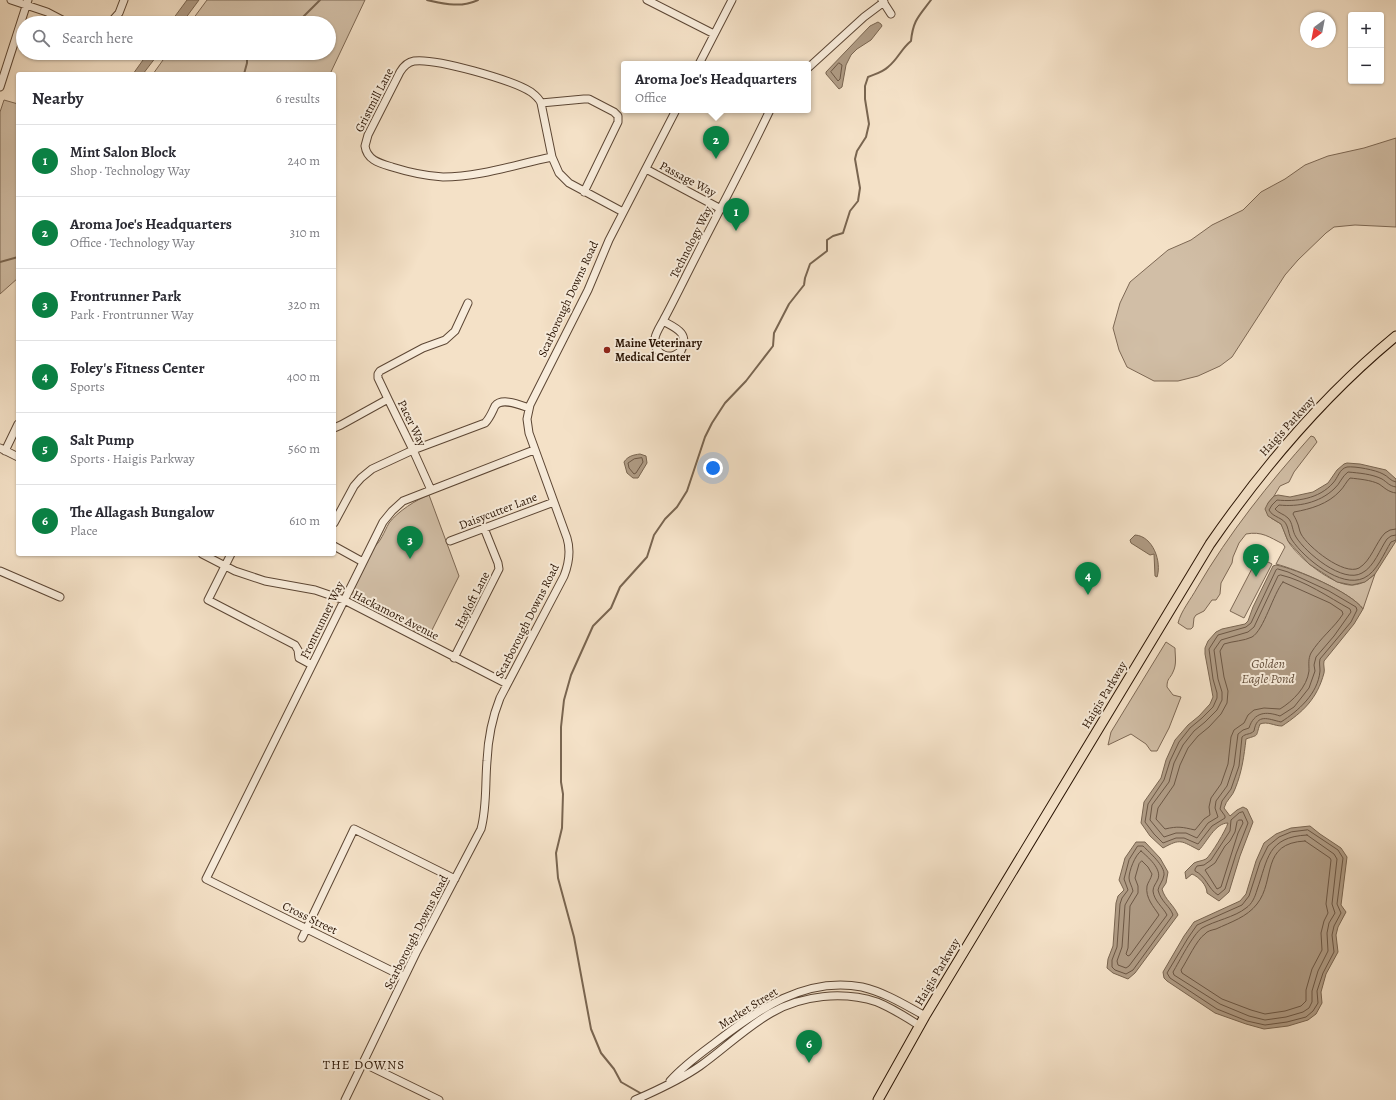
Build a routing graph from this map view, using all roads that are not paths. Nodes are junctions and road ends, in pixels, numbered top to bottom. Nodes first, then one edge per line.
1 (11, 0) edge
2 (124, 0) edge
3 (647, 0) edge
4 (732, 0) edge
5 (883, 1) edge
6 (27, 3) edge
7 (891, 14) dead end
8 (23, 16) edge
9 (55, 16) edge
10 (117, 16) edge
11 (714, 34) junction
12 (16, 37) edge
13 (700, 61) edge
14 (811, 65) edge
15 (0, 87) edge
16 (541, 103) junction
17 (674, 113) edge
18 (769, 113) edge
19 (552, 157) junction
20 (646, 169) junction
21 (584, 192) junction
22 (721, 209) junction
23 (622, 212) junction
24 (468, 303) dead end
25 (663, 321) junction
26 (1396, 336) edge
27 (388, 399) junction
28 (529, 408) junction
29 (16, 427) edge
30 (336, 427) edge
31 (2, 450) edge
32 (413, 450) junction
33 (534, 450) junction
34 (16, 456) edge
35 (431, 490) junction
36 (554, 502) junction
37 (336, 519) edge
38 (484, 528) junction
39 (450, 541) dead end
40 (336, 547) edge
41 (206, 556) edge
42 (230, 556) edge
43 (363, 562) junction
44 (225, 566) junction
45 (0, 571) edge
46 (60, 597) dead end
47 (344, 600) junction
48 (454, 658) junction
49 (312, 665) junction
50 (507, 684) junction
51 (455, 879) junction
52 (206, 880) joint
53 (306, 929) junction
54 (302, 938) dead end
55 (404, 977) junction
56 (925, 1016) junction
57 (920, 1026) junction
58 (363, 1063) junction
59 (666, 1086) junction
60 (345, 1100) edge
61 (439, 1100) edge
62 (635, 1100) edge
63 (878, 1100) edge

1 - 6 street
2 - 10 street
3 - 11 street
4 - 11 street
5 - 7 street
5 - 14 street
6 - 8 street
6 - 9 street
11 - 13 street
12 - 15 street
16 - 19 street
16 - 19 street, Gristmill Lane
16 - 21 street
17 - 20 street, Scarborough Downs Road
18 - 22 street, Technology Way
19 - 21 street
20 - 22 street, Passage Way
20 - 23 street, Scarborough Downs Road
21 - 23 street
22 - 25 street, Technology Way
23 - 28 street, Scarborough Downs Road
24 - 27 street
25 - 25 street, Technology Way
26 - 56 main road, Haigis Parkway
27 - 30 street, Pacer Way
27 - 32 street, Pacer Way
28 - 32 street
28 - 33 street, Scarborough Downs Road
29 - 31 street
31 - 34 street
32 - 35 street, Pacer Way
32 - 37 street
33 - 35 street, Frontrunner Way
33 - 36 street, Scarborough Downs Road
35 - 43 street, Frontrunner Way
36 - 38 street, Daisycutter Lane
36 - 50 street, Scarborough Downs Road
38 - 39 street, Daisycutter Lane
38 - 48 street, Hayloft Lane
40 - 43 street
41 - 44 street, Hackamore Avenue
42 - 44 street
43 - 47 street, Frontrunner Way
44 - 47 street, Hackamore Avenue
44 - 49 street
45 - 46 street
47 - 48 street, Hackamore Avenue
47 - 49 street, Frontrunner Way
48 - 50 street, Hackamore Avenue
49 - 52 street, Frontrunner Way
50 - 51 street, Scarborough Downs Road
51 - 53 street
51 - 55 street, Scarborough Downs Road
52 - 53 street, Cross Street
53 - 54 street
53 - 55 street, Cross Street
55 - 58 street, Scarborough Downs Road
56 - 57 main road, Haigis Parkway
56 - 59 street, Market Street
57 - 59 street, Market Street
57 - 63 main road, Haigis Parkway
58 - 60 street, Scarborough Downs Road
58 - 61 street
59 - 62 street, Market Street

